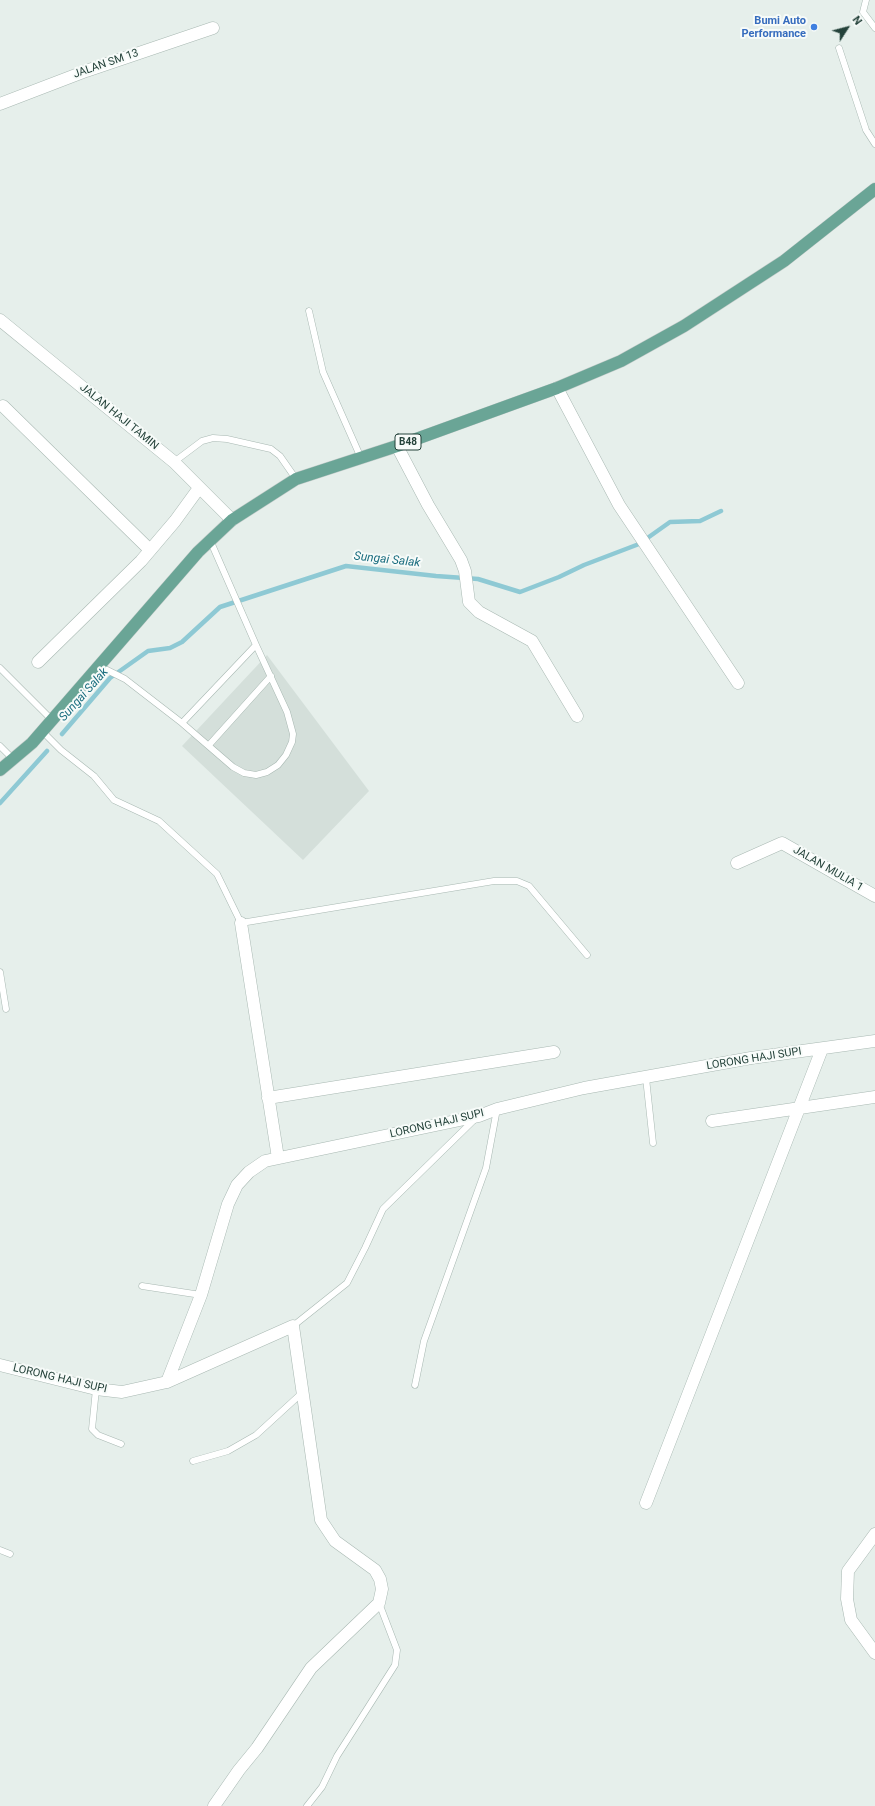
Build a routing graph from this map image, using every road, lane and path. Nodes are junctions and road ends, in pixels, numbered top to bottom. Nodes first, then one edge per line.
1 (866, 0) edge
2 (213, 28) dead end
3 (875, 28) edge
4 (839, 48) dead end
5 (0, 104) edge
6 (875, 144) edge
7 (875, 189) edge
8 (309, 311) dead end
9 (0, 320) edge
10 (557, 388) junction
11 (3, 406) dead end
12 (397, 446) junction
13 (361, 458) junction
14 (174, 462) junction
15 (296, 479) junction
16 (199, 488) junction
17 (232, 520) junction
18 (210, 540) junction
19 (150, 550) junction
20 (256, 645) junction
21 (38, 662) dead end
22 (0, 668) edge
23 (102, 668) junction
24 (271, 676) junction
25 (738, 684) dead end
26 (577, 716) dead end
27 (52, 720) junction
28 (182, 723) junction
29 (42, 731) junction
30 (209, 745) junction
31 (0, 746) edge
32 (14, 760) junction
33 (0, 770) edge
34 (737, 863) dead end
35 (875, 896) edge
36 (241, 923) junction
37 (587, 955) dead end
38 (0, 972) edge
39 (6, 1009) dead end
40 (875, 1041) edge
41 (822, 1049) junction
42 (554, 1052) dead end
43 (646, 1078) junction
44 (875, 1097) edge
45 (268, 1098) junction
46 (799, 1108) junction
47 (497, 1109) junction
48 (479, 1116) junction
49 (712, 1121) dead end
50 (654, 1143) dead end
51 (278, 1158) junction
52 (142, 1286) dead end
53 (200, 1295) junction
54 (293, 1326) junction
55 (0, 1365) edge
56 (167, 1382) junction
57 (415, 1385) dead end
58 (96, 1389) junction
59 (303, 1392) junction
60 (121, 1444) dead end
61 (193, 1461) dead end
62 (646, 1503) dead end
63 (875, 1534) edge
64 (0, 1550) edge
65 (10, 1554) dead end
66 (379, 1603) junction
67 (875, 1653) edge
68 (214, 1806) edge
69 (307, 1806) edge

1 - 3 lane
2 - 5 street, JALAN SM 13
4 - 6 lane
7 - 10 main road, B48
8 - 13 lane
9 - 14 street, JALAN HAJI TAMIN
10 - 12 main road, B48
10 - 25 street
11 - 19 street
12 - 13 main road, B48
12 - 26 street
13 - 15 main road, B48
14 - 15 lane
14 - 16 street, JALAN HAJI TAMIN
15 - 17 main road, B48
16 - 17 street, JALAN HAJI TAMIN
16 - 19 street
17 - 18 main road, B48
18 - 20 lane
18 - 23 main road, B48
19 - 21 street
20 - 24 lane
20 - 28 lane
22 - 27 lane
23 - 27 main road, B48
23 - 28 lane
24 - 30 lane
24 - 30 lane
27 - 29 main road, B48
28 - 30 lane
29 - 32 main road, B48
29 - 36 lane
31 - 32 lane
32 - 33 main road, B48
34 - 35 street, JALAN MULIA 1
36 - 37 lane
36 - 45 street
38 - 39 lane
40 - 41 street, LORONG HAJI SUPI
41 - 43 street, LORONG HAJI SUPI
41 - 46 street
42 - 45 street
43 - 47 street, LORONG HAJI SUPI
43 - 50 lane
44 - 46 street
45 - 51 street
46 - 49 street
46 - 62 street
47 - 48 street, LORONG HAJI SUPI
47 - 57 lane
48 - 51 street, LORONG HAJI SUPI
48 - 54 lane
51 - 53 street, LORONG HAJI SUPI
52 - 53 lane
53 - 56 street, LORONG HAJI SUPI
54 - 56 street, LORONG HAJI SUPI
54 - 59 street
55 - 58 street, LORONG HAJI SUPI
56 - 58 street, LORONG HAJI SUPI
58 - 60 lane
59 - 61 lane
59 - 66 street
63 - 67 street
64 - 65 lane
66 - 68 street
66 - 69 lane

